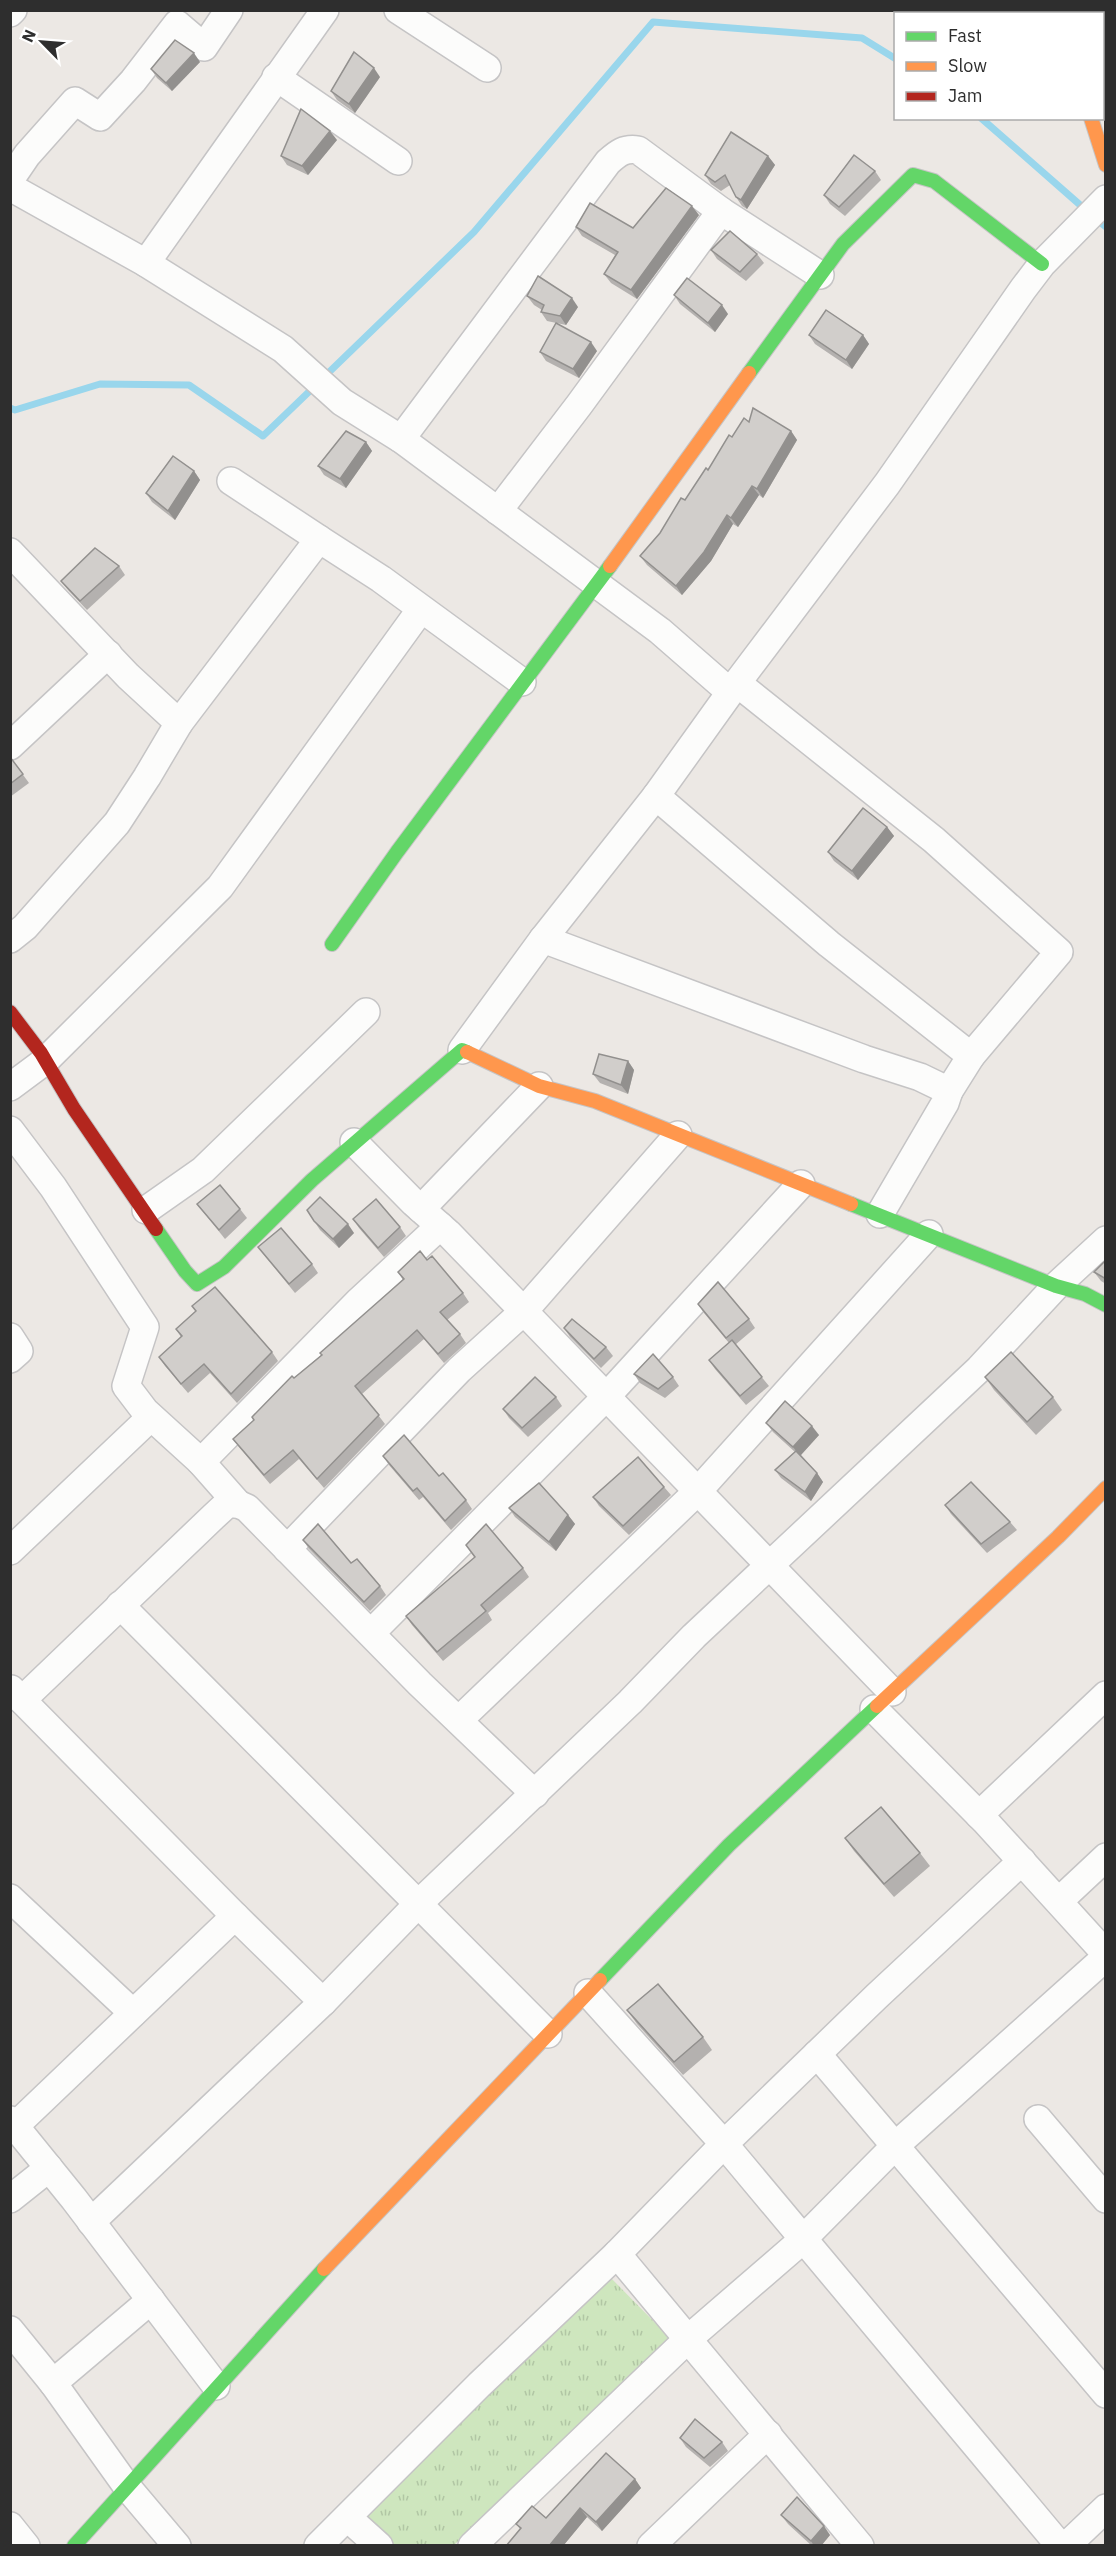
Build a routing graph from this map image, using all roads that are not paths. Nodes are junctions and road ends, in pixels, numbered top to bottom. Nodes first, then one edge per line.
1 (229, 10) edge
2 (325, 10) edge
3 (398, 10) edge
4 (487, 68) dead end
5 (276, 77) junction
6 (1092, 120) edge
7 (19, 149) edge
8 (398, 161) dead end
9 (1106, 165) edge
10 (10, 180) edge
11 (10, 187) edge
12 (1103, 201) edge
13 (721, 211) junction
14 (146, 263) junction
15 (1042, 264) junction
16 (820, 275) junction
17 (401, 439) junction
18 (231, 481) dead end
19 (498, 511) junction
20 (319, 539) junction
21 (10, 552) edge
22 (596, 585) junction
23 (421, 609) junction
24 (108, 654) junction
25 (522, 682) junction
26 (734, 688) junction
27 (178, 723) junction
28 (10, 746) edge
29 (656, 796) junction
30 (10, 939) edge
31 (543, 939) junction
32 (333, 944) dead end
33 (10, 1012) edge
34 (366, 1012) dead end
35 (462, 1050) junction
36 (972, 1056) junction
37 (45, 1060) junction
38 (539, 1086) junction
39 (10, 1087) edge
40 (948, 1091) junction
41 (10, 1130) edge
42 (678, 1135) junction
43 (354, 1142) junction
44 (801, 1184) junction
45 (146, 1210) junction
46 (880, 1214) junction
47 (430, 1217) junction
48 (929, 1234) junction
49 (1106, 1240) edge
50 (1056, 1286) junction
51 (1106, 1305) edge
52 (523, 1312) junction
53 (10, 1337) edge
54 (10, 1359) edge
55 (606, 1398) junction
56 (151, 1417) junction
57 (201, 1462) junction
58 (1106, 1488) edge
59 (698, 1491) junction
60 (238, 1504) junction
61 (287, 1549) junction
62 (10, 1551) edge
63 (769, 1564) junction
64 (120, 1605) junction
65 (371, 1632) junction
66 (16, 1694) edge
67 (1106, 1695) edge
68 (883, 1701) junction
69 (459, 1720) junction
70 (535, 1794) junction
71 (980, 1815) junction
72 (1106, 1857) edge
73 (1022, 1861) junction
74 (10, 1898) edge
75 (1059, 1901) junction
76 (418, 1904) junction
77 (235, 1916) junction
78 (1106, 1956) edge
79 (588, 1993) junction
80 (323, 2002) junction
81 (133, 2013) junction
82 (548, 2034) junction
83 (816, 2054) junction
84 (1038, 2119) dead end
85 (13, 2123) edge
86 (724, 2144) junction
87 (895, 2146) junction
88 (48, 2168) junction
89 (10, 2199) edge
90 (1106, 2199) edge
91 (91, 2222) junction
92 (803, 2239) junction
93 (617, 2254) junction
94 (151, 2300) junction
95 (10, 2330) edge
96 (688, 2339) junction
97 (53, 2383) junction
98 (216, 2386) junction
99 (1106, 2394) edge
100 (768, 2434) junction
101 (128, 2488) junction
102 (1106, 2508) edge
103 (348, 2518) junction
104 (10, 2526) edge
105 (850, 2542) edge
106 (26, 2546) edge
107 (74, 2546) edge
108 (177, 2546) edge
109 (318, 2546) edge
110 (379, 2546) edge
111 (472, 2546) edge
112 (651, 2546) edge
113 (1060, 2546) edge
114 (1066, 2546) edge

1 - 7 street
2 - 5 street
3 - 4 street
5 - 8 street
5 - 14 street
6 - 9 street
7 - 10 street
11 - 14 street
12 - 15 street
13 - 16 street
13 - 17 street
13 - 19 street
14 - 17 street
15 - 16 street
15 - 26 street
16 - 22 street
17 - 19 street
18 - 20 street
19 - 22 street
20 - 23 street
20 - 27 street
21 - 24 street
22 - 25 street
22 - 26 street
23 - 25 street
23 - 37 street
24 - 27 street
24 - 28 street
25 - 32 street
26 - 29 street
26 - 36 street
27 - 30 street
29 - 31 street
29 - 36 street
31 - 35 street
31 - 40 street
33 - 37 street
34 - 45 street
35 - 38 street
35 - 43 street
36 - 40 street
37 - 39 street
37 - 45 street
38 - 42 street
38 - 47 street
40 - 46 street
41 - 56 street
42 - 44 street
42 - 52 street
43 - 45 street
43 - 47 street
44 - 46 street
44 - 55 street
46 - 48 street
47 - 52 street
47 - 57 street
48 - 50 street
48 - 59 street
49 - 50 street
50 - 51 street
50 - 63 street
52 - 55 street
52 - 61 street
53 - 54 street
55 - 59 street
55 - 65 street
56 - 57 street
56 - 62 street
57 - 60 street
58 - 68 street
59 - 63 street
59 - 69 street
60 - 61 street
60 - 64 street
61 - 65 street
63 - 68 street
63 - 70 street
64 - 66 street
64 - 76 street
65 - 69 street
66 - 77 street
67 - 71 street
68 - 71 street
68 - 79 street
69 - 70 street
70 - 76 street
71 - 73 street
72 - 75 street
73 - 75 street
73 - 83 street
74 - 81 street
75 - 78 street
76 - 80 street
76 - 82 street
77 - 80 street
77 - 81 street
78 - 87 street
79 - 82 street
79 - 86 street
80 - 91 street
81 - 85 street
82 - 98 street
83 - 86 street
83 - 87 street
84 - 90 street
85 - 88 street
86 - 92 street
86 - 93 street
87 - 92 street
87 - 99 street
88 - 89 street
88 - 91 street
91 - 94 street
92 - 96 street
92 - 113 street
93 - 96 street
93 - 103 street
94 - 97 street
94 - 98 street
95 - 97 street
96 - 100 street
96 - 111 street
97 - 101 street
98 - 101 street
100 - 105 street
100 - 112 street
101 - 107 street
101 - 108 street
102 - 114 street
103 - 109 street
103 - 110 street
104 - 106 street

